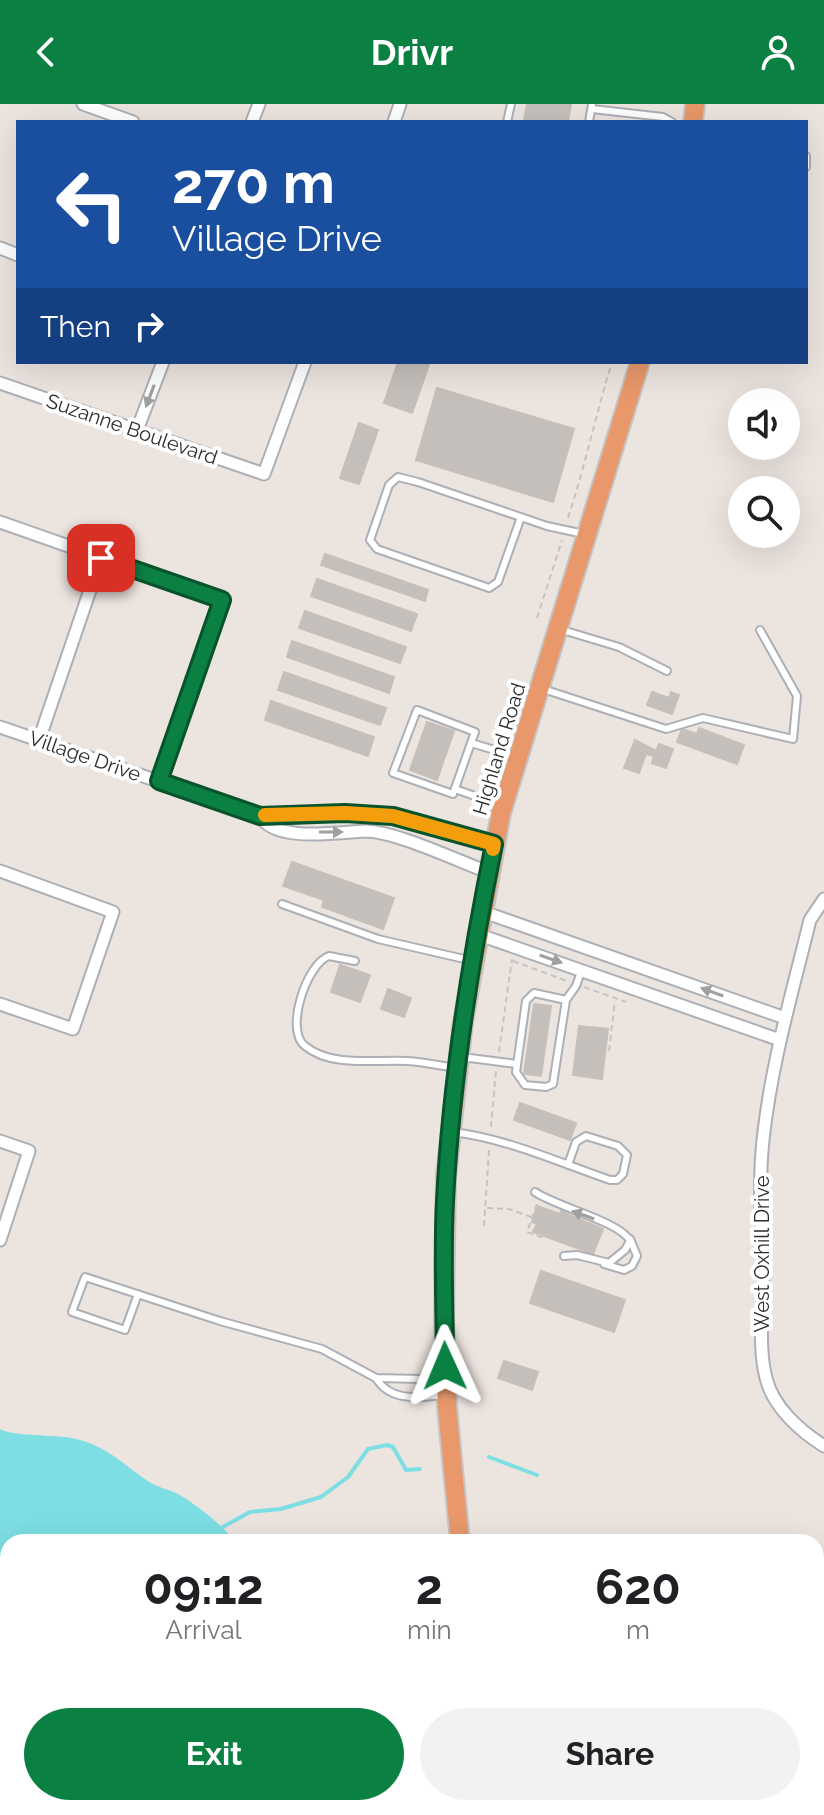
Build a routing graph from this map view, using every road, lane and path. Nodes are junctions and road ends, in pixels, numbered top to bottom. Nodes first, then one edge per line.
1 (632, 104) edge
2 (91, 105) edge
3 (592, 106) edge
4 (116, 110) edge
5 (630, 114) junction
6 (668, 120) edge
7 (162, 364) edge
8 (304, 364) edge
9 (611, 364) edge
10 (637, 364) edge
11 (0, 383) edge
12 (137, 430) junction
13 (521, 517) junction
14 (0, 522) edge
15 (565, 529) junction
16 (587, 535) junction
17 (101, 558) junction
18 (537, 618) dead end
19 (559, 629) junction
20 (760, 630) dead end
21 (667, 671) dead end
22 (539, 688) junction
23 (0, 727) edge
24 (39, 740) junction
25 (471, 743) junction
26 (518, 757) junction
27 (159, 781) junction
28 (455, 789) junction
29 (504, 806) junction
30 (260, 816) junction
31 (494, 844) junction
32 (0, 871) edge
33 (488, 872) junction
34 (824, 899) edge
35 (282, 904) dead end
36 (481, 911) junction
37 (477, 934) junction
38 (513, 946) junction
39 (592, 950) junction
40 (355, 961) dead end
41 (473, 961) junction
42 (646, 969) junction
43 (584, 970) junction
44 (639, 991) junction
45 (615, 998) dead end
46 (566, 1000) junction
47 (0, 1004) edge
48 (785, 1018) junction
49 (780, 1040) junction
50 (609, 1051) dead end
51 (497, 1061) junction
52 (458, 1062) junction
53 (517, 1064) junction
54 (449, 1131) junction
55 (490, 1137) junction
56 (0, 1141) edge
57 (568, 1165) junction
58 (535, 1192) dead end
59 (537, 1204) dead end
60 (486, 1208) junction
61 (532, 1217) junction
62 (484, 1226) dead end
63 (628, 1236) junction
64 (546, 1239) dead end
65 (0, 1240) edge
66 (564, 1256) dead end
67 (604, 1264) junction
68 (138, 1294) junction
69 (445, 1366) junction
70 (376, 1378) junction
71 (447, 1394) junction
72 (824, 1446) edge
73 (459, 1534) edge

1 - 5 lane
2 - 4 street
3 - 5 lane
5 - 6 lane
7 -> 12 street
8 - 12 street, Suzanne Boulevard
9 - 15 path
10 - 16 highway, Highland Road
11 - 12 street, Suzanne Boulevard
13 - 13 lane
13 - 15 lane
14 - 17 street
15 - 16 lane
15 - 18 path
16 - 19 highway, Highland Road
17 - 24 street
17 - 27 street
19 - 21 lane
19 - 22 highway, Highland Road
20 - 22 lane
22 - 26 highway, Highland Road
23 - 24 street, Village Drive
24 - 27 street, Village Drive
25 - 26 lane
25 - 28 lane
25 - 28 lane
26 - 29 highway, Highland Road
27 - 30 street, Village Drive
28 - 29 lane
29 - 31 highway, Highland Road
30 - 31 street, Village Drive
30 -> 33 street, Village Drive
31 - 33 highway, Highland Road
32 - 47 street
33 - 36 highway, Highland Road
34 - 48 street, West Oxhill Drive
35 - 41 lane
36 - 37 highway, Highland Road
36 - 39 street
37 - 38 street
37 - 41 highway, Highland Road
38 -> 43 street
38 - 51 path
39 - 42 street
39 - 43 street
40 - 52 lane
41 - 52 highway, Highland Road
42 - 44 street
48 -> 42 street
43 - 44 street
43 - 46 lane
44 - 49 street
45 - 50 path
46 - 53 lane
46 - 53 lane
48 - 49 street, West Oxhill Drive
49 - 72 street, West Oxhill Drive
51 - 52 lane
51 - 53 lane
51 - 55 path
52 - 54 highway, Highland Road
54 - 55 lane
54 - 69 highway, Highland Road
55 - 57 lane
55 - 60 path
56 - 65 street
57 - 57 lane
63 -> 58 lane
59 - 61 path
60 - 61 path
60 - 62 path
61 - 64 path
63 - 67 lane
63 - 67 lane
66 - 67 lane
68 - 68 lane
68 - 70 lane
69 - 70 lane
69 - 71 highway, Highland Road
70 - 71 lane
71 - 73 highway, Highland Road

